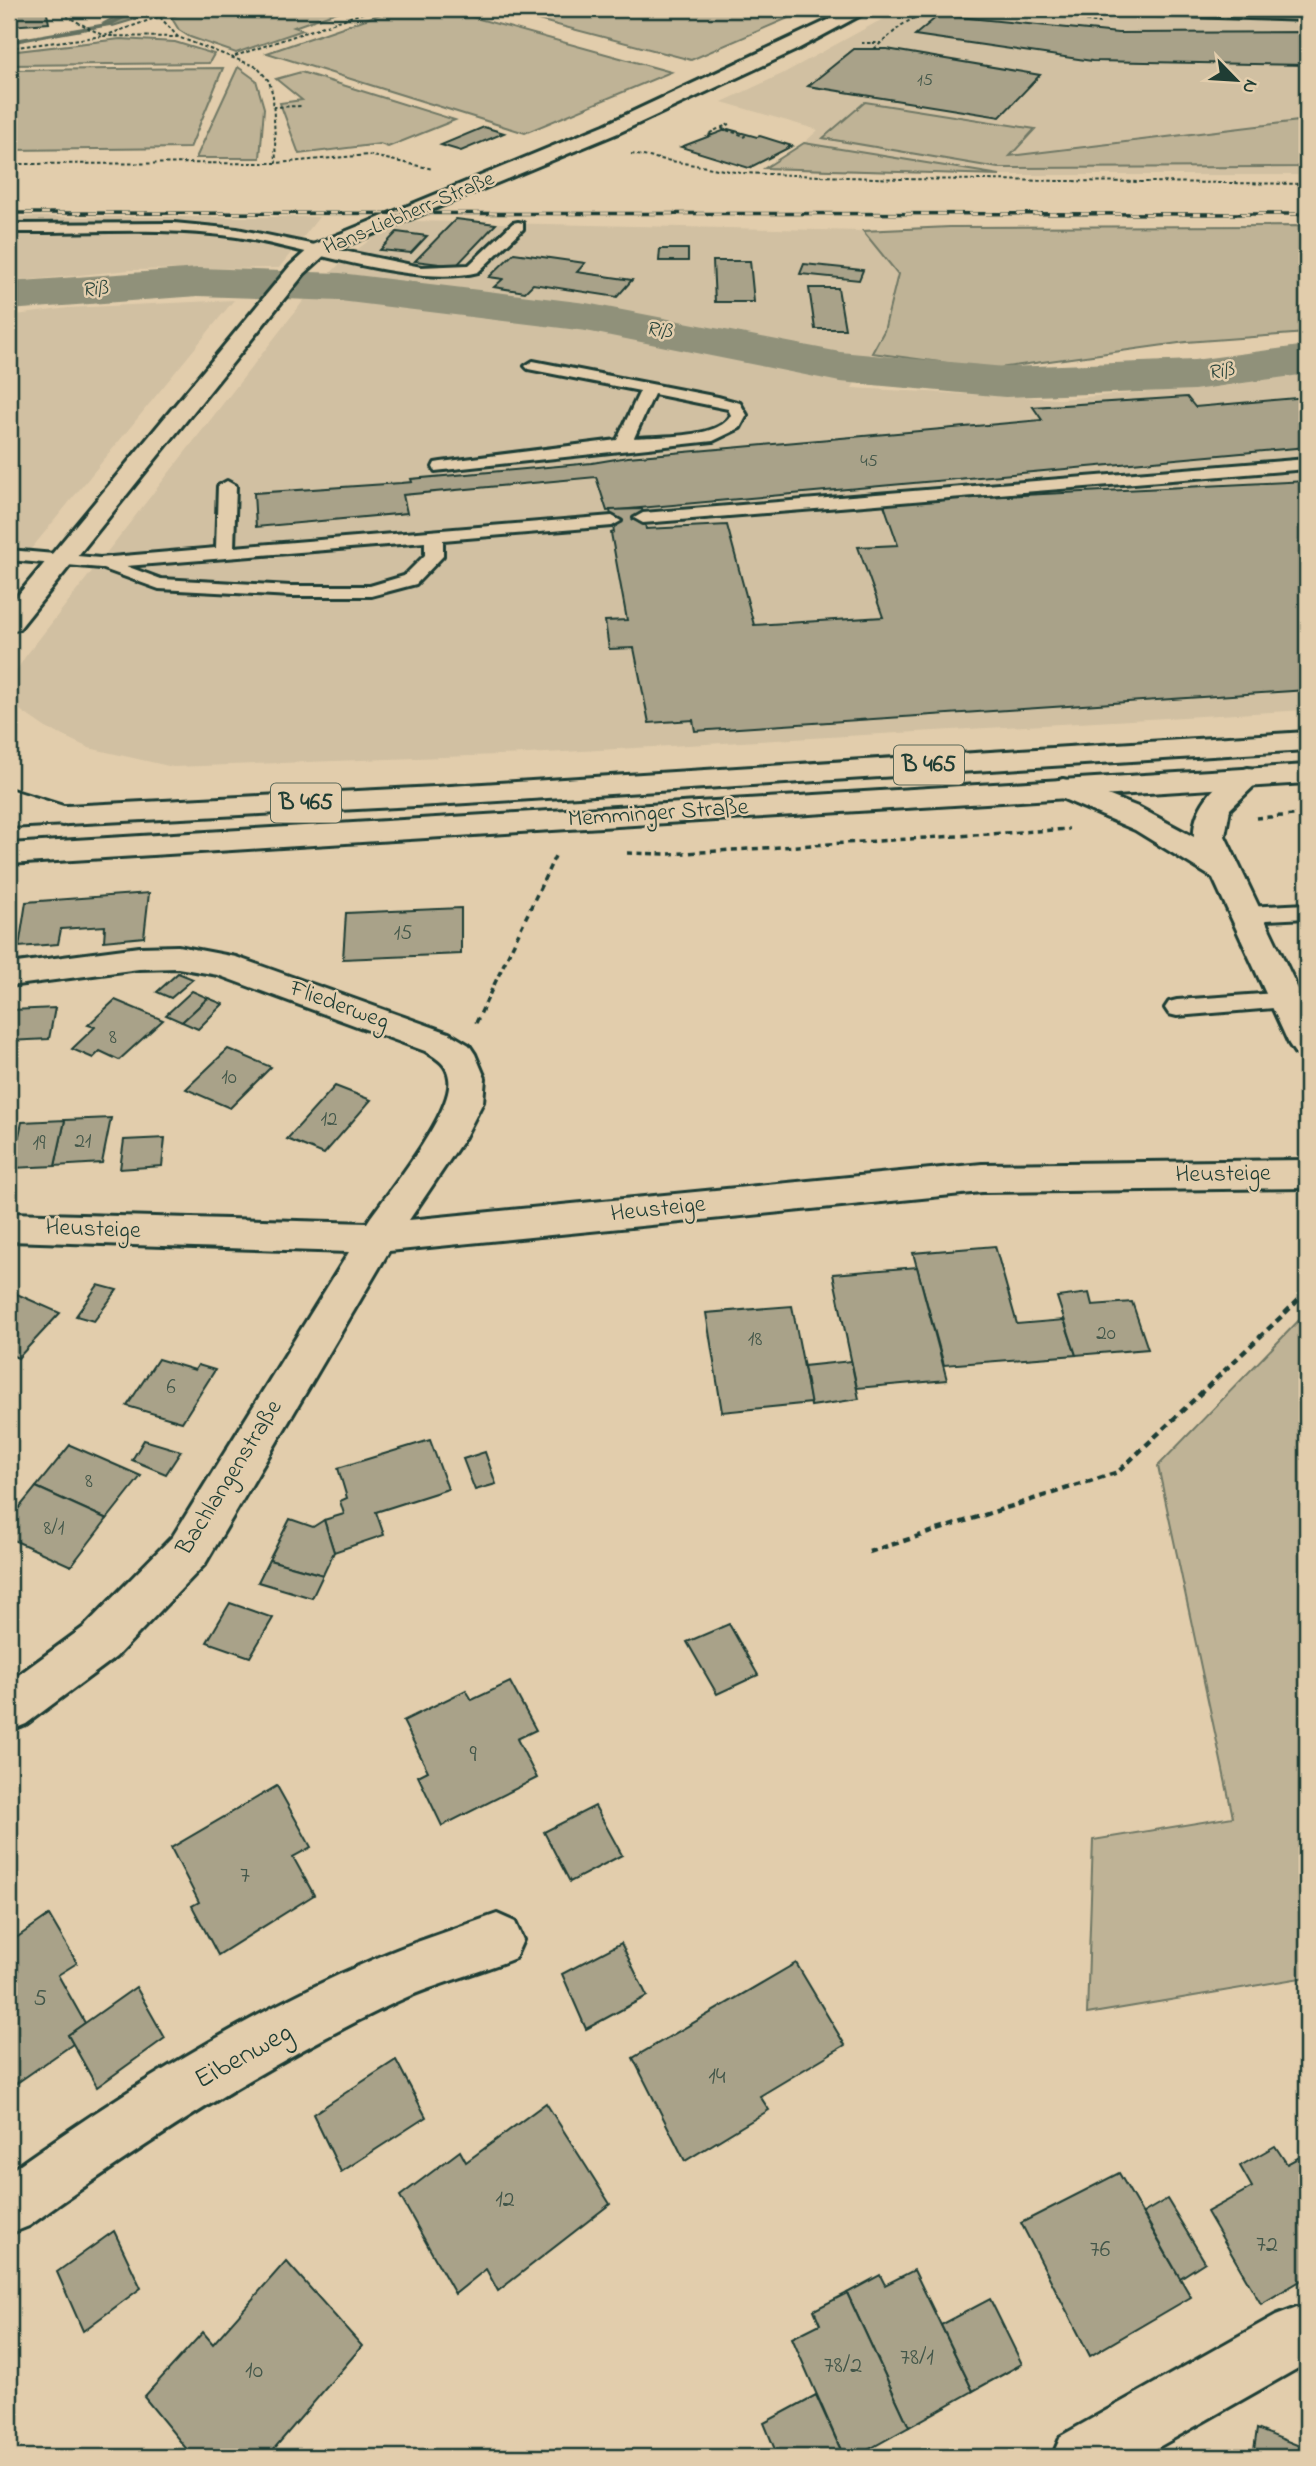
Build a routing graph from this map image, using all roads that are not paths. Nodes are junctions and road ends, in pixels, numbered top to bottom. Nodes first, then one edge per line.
1 (864, 9) edge
2 (1124, 9) edge
3 (1170, 10) edge
4 (1307, 15) edge
5 (518, 226) dead end
6 (9, 229) edge
7 (320, 249) junction
8 (533, 366) dead end
9 (649, 388) junction
10 (623, 444) junction
11 (1307, 464) edge
12 (441, 467) dead end
13 (227, 486) dead end
14 (643, 519) dead end
15 (612, 521) dead end
16 (435, 536) junction
17 (225, 552) junction
18 (9, 555) edge
19 (61, 559) junction
20 (100, 563) junction
21 (9, 623) edge
22 (1307, 741) edge
23 (1307, 774) edge
24 (1248, 777) junction
25 (1063, 788) junction
26 (9, 798) edge
27 (62, 816) junction
28 (9, 818) edge
29 (9, 855) edge
30 (1223, 871) junction
31 (1307, 911) edge
32 (1247, 914) junction
33 (9, 975) edge
34 (1289, 1000) junction
35 (1177, 1008) dead end
36 (1307, 1044) edge
37 (1307, 1174) edge
38 (9, 1227) edge
39 (377, 1238) junction
40 (9, 1709) edge
41 (497, 1940) dead end
42 (9, 2206) edge
43 (1307, 2340) edge
44 (1082, 2457) edge

1 - 7 street, Hans-Liebherr-Straße
2 - 3 street
3 - 4 street
5 - 7 lane
6 - 7 lane
7 - 19 street, Hans-Liebherr-Straße
8 - 9 lane
9 - 10 lane
9 - 10 lane
10 - 12 lane
11 - 14 lane
13 - 17 lane
15 - 16 lane
16 - 17 lane
16 - 20 lane
17 - 20 lane
18 - 19 lane
19 - 20 lane
19 - 21 street, Hans-Liebherr-Straße
22 - 27 street, Memminger Straße / B 465
23 - 24 street, Memminger Straße / B 465
24 - 25 street, Memminger Straße / B 465
24 - 30 street
25 - 29 street, Memminger Straße / B 465
25 - 30 street
26 - 27 street
27 - 28 street, Memminger Straße / B 465
30 - 32 street
31 - 32 lane
32 - 34 street
33 - 39 street, Fliederweg
34 - 35 lane
34 - 36 street
37 - 39 street, Heusteige
38 - 39 street, Heusteige
39 - 40 street, Bachlangenstraße
41 - 42 street, Eibenweg
43 - 44 street

